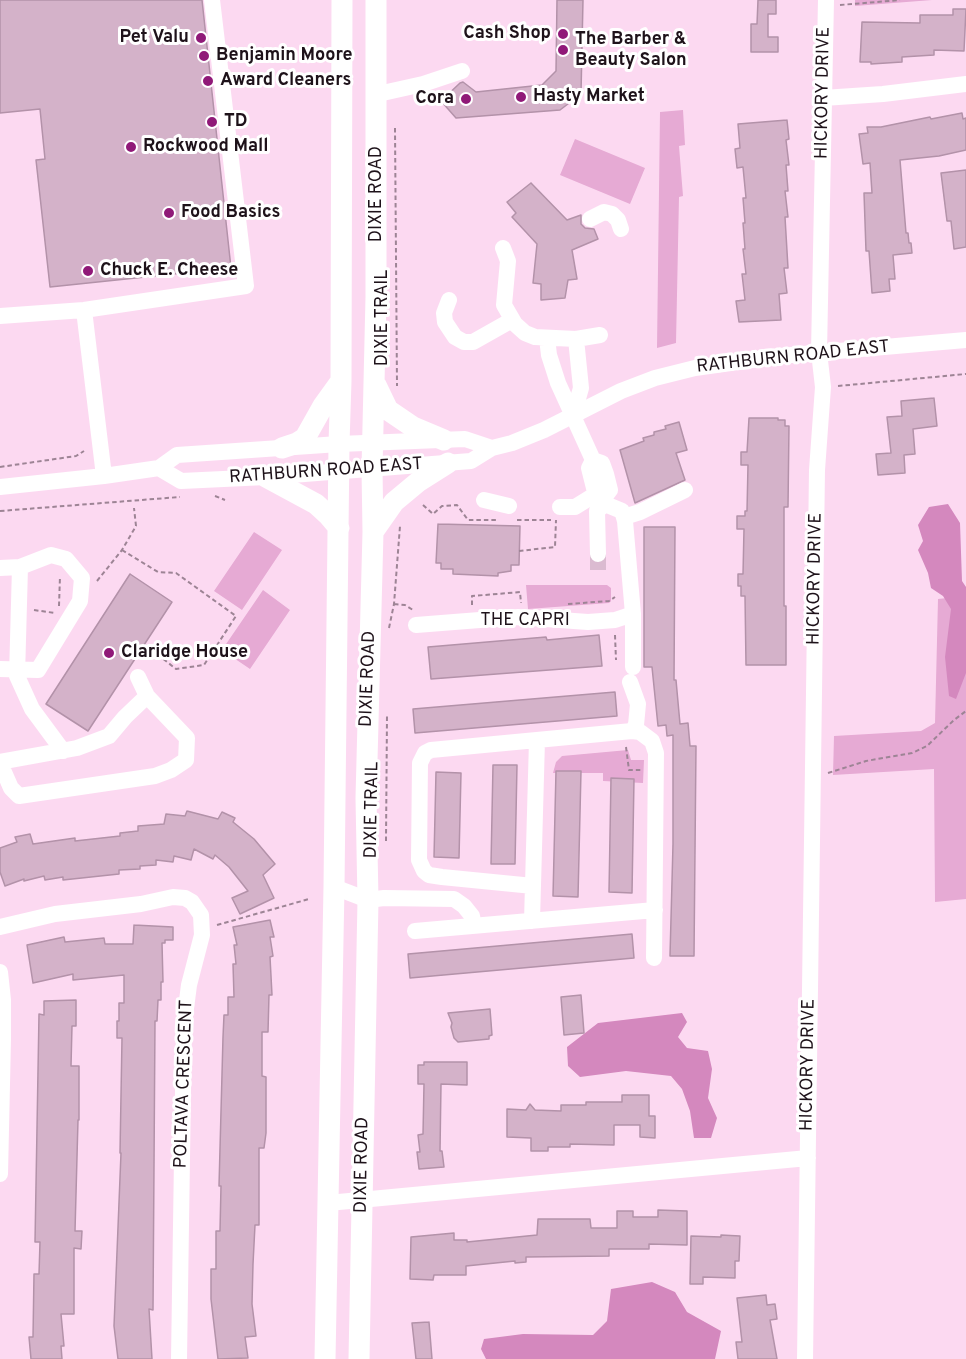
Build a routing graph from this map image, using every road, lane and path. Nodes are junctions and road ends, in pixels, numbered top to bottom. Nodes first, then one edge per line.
1 (212, 0) edge
2 (342, 0) edge
3 (376, 0) edge
4 (900, 0) edge
5 (826, 3) edge
6 (462, 71) dead end
7 (966, 84) edge
8 (378, 94) junction
9 (823, 98) junction
10 (395, 125) dead end
11 (590, 219) dead end
12 (621, 229) dead end
13 (503, 248) dead end
14 (448, 300) dead end
15 (84, 310) junction
16 (0, 316) edge
17 (512, 320) junction
18 (600, 335) dead end
19 (547, 338) junction
20 (576, 339) junction
21 (966, 340) edge
22 (819, 352) junction
23 (966, 374) edge
24 (341, 381) junction
25 (375, 382) junction
26 (842, 386) dead end
27 (397, 394) dead end
28 (573, 416) junction
29 (444, 440) junction
30 (372, 443) junction
31 (339, 444) junction
32 (282, 448) junction
33 (492, 448) junction
34 (84, 451) dead end
35 (448, 463) junction
36 (0, 467) edge
37 (159, 468) junction
38 (372, 469) junction
39 (339, 471) junction
40 (104, 476) junction
41 (266, 477) junction
42 (0, 487) edge
43 (685, 490) dead end
44 (213, 495) dead end
45 (189, 496) dead end
46 (602, 499) junction
47 (225, 500) dead end
48 (484, 500) dead end
49 (423, 505) dead end
50 (509, 506) dead end
51 (134, 508) dead end
52 (0, 511) edge
53 (558, 513) joint
54 (624, 517) junction
55 (499, 520) dead end
56 (400, 522) dead end
57 (339, 528) junction
58 (373, 532) junction
59 (122, 550) junction
60 (519, 551) dead end
61 (598, 554) tunnel mouth
62 (62, 558) junction
63 (20, 567) junction
64 (0, 568) edge
65 (91, 587) dead end
66 (19, 607) junction
67 (633, 614) junction
68 (416, 625) dead end
69 (615, 629) dead end
70 (388, 633) dead end
71 (162, 658) dead end
72 (616, 660) dead end
73 (0, 669) edge
74 (17, 670) junction
75 (138, 677) dead end
76 (147, 696) junction
77 (387, 705) dead end
78 (966, 711) edge
79 (632, 735) junction
80 (537, 740) junction
81 (63, 751) junction
82 (0, 763) edge
83 (648, 771) dead end
84 (813, 774) junction
85 (386, 842) dead end
86 (533, 886) junction
87 (334, 887) junction
88 (309, 899) dead end
89 (376, 899) junction
90 (655, 910) junction
91 (532, 921) junction
92 (474, 926) junction
93 (0, 927) edge
94 (203, 929) junction
95 (415, 931) dead end
96 (654, 958) dead end
97 (0, 972) edge
98 (808, 1158) junction
99 (0, 1174) edge
100 (362, 1200) junction
101 (328, 1203) junction
102 (179, 1359) edge
103 (325, 1359) edge
104 (360, 1359) edge
105 (805, 1359) edge

1 - 15 street
2 - 24 main road, DIXIE ROAD
3 - 8 main road, DIXIE ROAD
4 - 5 path
5 - 9 street, HICKORY DRIVE
6 - 8 street
7 - 9 street
8 - 25 main road, DIXIE ROAD
9 - 22 street, HICKORY DRIVE
10 - 27 path, DIXIE TRAIL
11 - 12 street
13 - 17 street
14 - 17 street
15 - 16 street
15 - 40 street
17 - 19 street
18 - 20 street
19 - 20 street
19 - 28 street
20 - 28 street
21 - 22 street, RATHBURN ROAD EAST
22 - 28 street, RATHBURN ROAD EAST
22 - 84 street, HICKORY DRIVE
23 - 26 path
24 - 31 main road, DIXIE ROAD
24 - 32 main road
25 - 29 main road
25 - 30 main road, DIXIE ROAD
28 - 33 street, RATHBURN ROAD EAST
28 - 46 street
29 - 30 street, RATHBURN ROAD EAST
29 - 33 street, RATHBURN ROAD EAST
30 - 31 street, RATHBURN ROAD EAST
30 - 38 main road, DIXIE ROAD
31 - 32 street, RATHBURN ROAD EAST
31 - 39 main road, DIXIE ROAD
32 - 37 street, RATHBURN ROAD EAST
33 - 35 street, RATHBURN ROAD EAST
34 - 36 path
35 - 38 street, RATHBURN ROAD EAST
35 - 58 main road
37 - 40 street, RATHBURN ROAD EAST
37 - 41 street, RATHBURN ROAD EAST
38 - 39 street, RATHBURN ROAD EAST
38 - 58 main road, DIXIE ROAD
39 - 41 street, RATHBURN ROAD EAST
39 - 57 main road, DIXIE ROAD
40 - 42 street, RATHBURN ROAD EAST
41 - 57 main road
43 - 54 street
44 - 47 path
45 - 52 path
46 - 53 street
46 - 54 street
46 - 61 street
48 - 50 street
49 - 55 path
51 - 59 path
53 - 60 path
54 - 67 street
56 - 70 path
57 - 87 main road, DIXIE ROAD
58 - 89 main road, DIXIE ROAD
59 - 65 path
59 - 71 path
62 - 63 street
62 - 66 path
62 - 74 street
63 - 64 street
63 - 66 street
66 - 74 street
67 - 68 street, THE CAPRI
67 - 79 street
69 - 72 path
73 - 74 street
74 - 81 street
75 - 76 street
76 - 81 street
76 - 82 street
77 - 85 path, DIXIE TRAIL
78 - 84 path
79 - 80 street
79 - 83 path
79 - 90 street
80 - 86 street
80 - 86 street
81 - 82 street
84 - 98 street, HICKORY DRIVE
86 - 91 street
87 - 89 street
87 - 101 main road, DIXIE ROAD
88 - 94 path
89 - 92 street
89 - 100 main road, DIXIE ROAD
90 - 91 street
90 - 96 street
91 - 92 street
92 - 95 street
93 - 94 street
94 - 102 street, POLTAVA CRESCENT
97 - 99 street
98 - 100 street, HICKORY DRIVE
98 - 105 street, HICKORY DRIVE
100 - 101 street, HICKORY DRIVE
100 - 104 main road, DIXIE ROAD
101 - 103 main road, DIXIE ROAD

